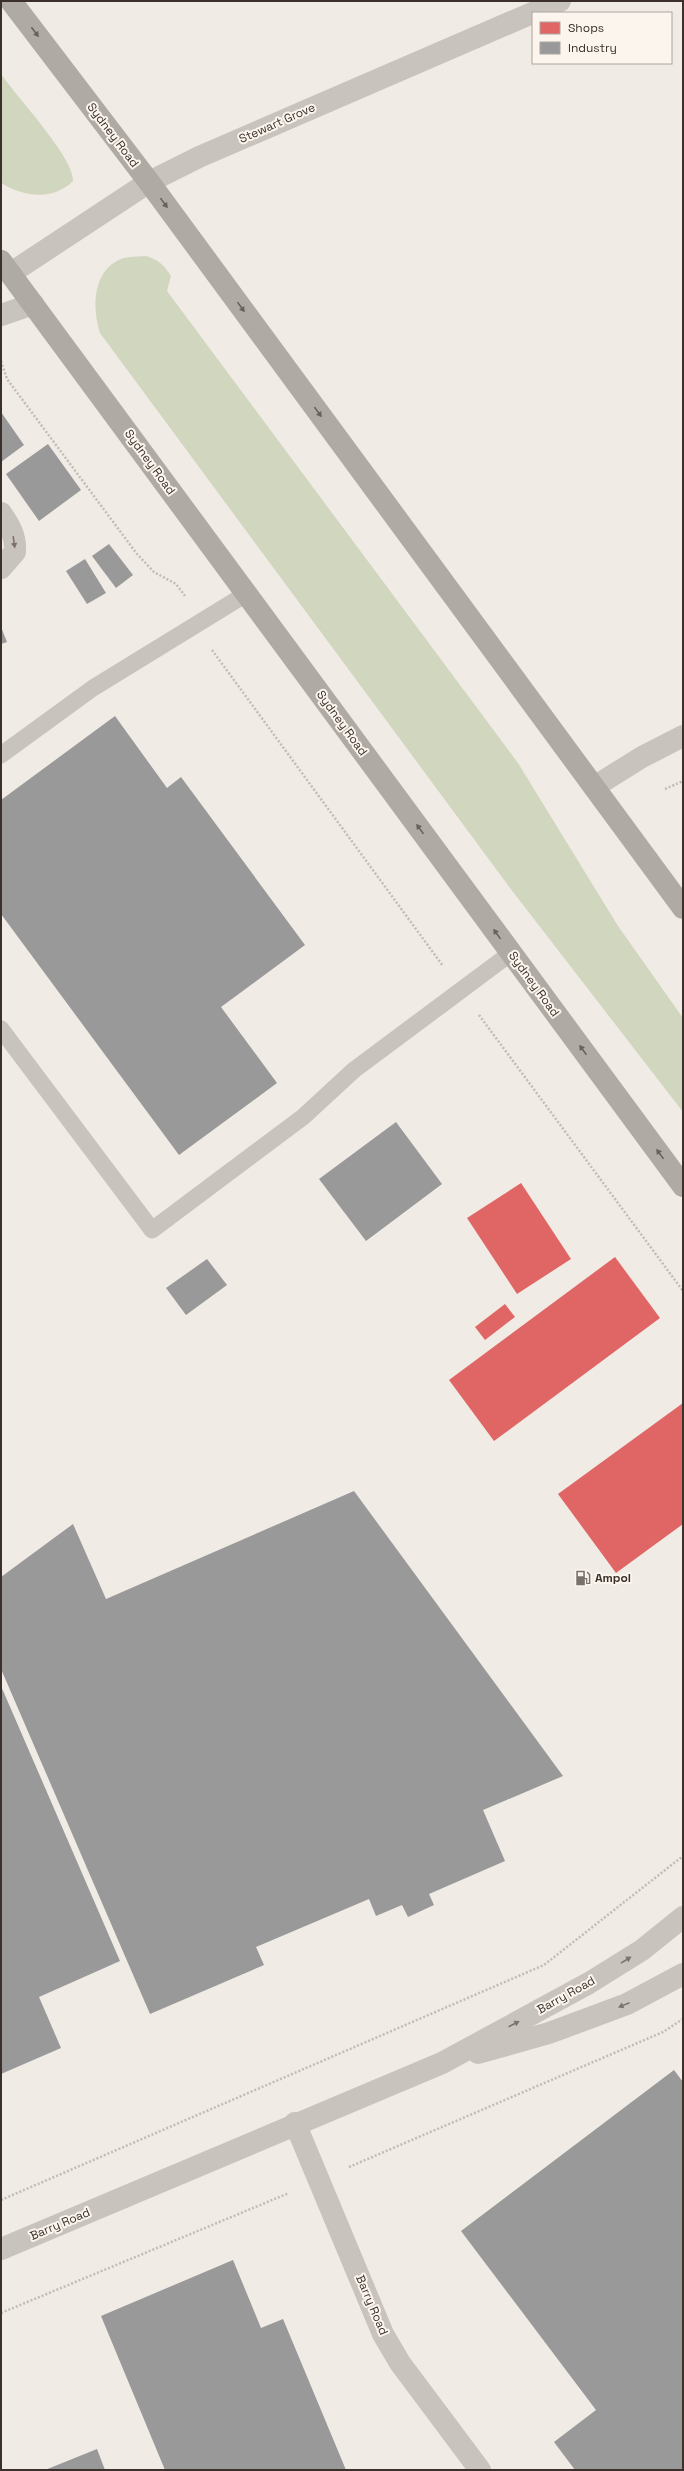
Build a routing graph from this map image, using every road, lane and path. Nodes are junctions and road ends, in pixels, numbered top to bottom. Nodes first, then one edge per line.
1 (11, 1) edge
2 (560, 1) edge
3 (535, 12) edge
4 (532, 13) edge
5 (149, 182) junction
6 (6, 267) edge
7 (33, 304) junction
8 (1, 315) edge
9 (1, 361) edge
10 (1, 513) edge
11 (1, 568) edge
12 (246, 594) junction
13 (198, 624) junction
14 (683, 736) edge
15 (1, 755) edge
16 (683, 781) edge
17 (594, 787) junction
18 (665, 789) dead end
19 (683, 908) edge
20 (511, 953) junction
21 (461, 990) junction
22 (1, 1029) edge
23 (683, 1186) edge
24 (683, 1292) edge
25 (683, 1856) edge
26 (683, 1917) edge
27 (683, 1974) edge
28 (442, 2063) junction
29 (295, 2123) junction
30 (1, 2200) edge
31 (1, 2250) edge
32 (480, 2470) edge

1 -> 5 highway, Sydney Road
2 - 3 street, Stewart Grove
4 - 5 street, Stewart Grove
5 - 6 street, Stewart Grove
5 -> 17 highway, Sydney Road
6 - 7 highway, Sydney Road
7 - 8 street
7 - 12 highway, Sydney Road
9 - 13 path
10 -> 11 street
12 - 13 lane
20 -> 12 highway, Sydney Road
13 - 15 lane
13 - 21 path
14 - 17 street
16 - 18 path
17 - 19 highway, Sydney Road
20 - 21 lane
23 -> 20 highway, Sydney Road
21 - 22 lane
21 - 24 path
25 - 30 path
28 -> 26 street, Barry Road
27 -> 28 street, Barry Road
28 - 29 street, Barry Road
29 - 31 street, Barry Road
29 - 32 street, Barry Road

